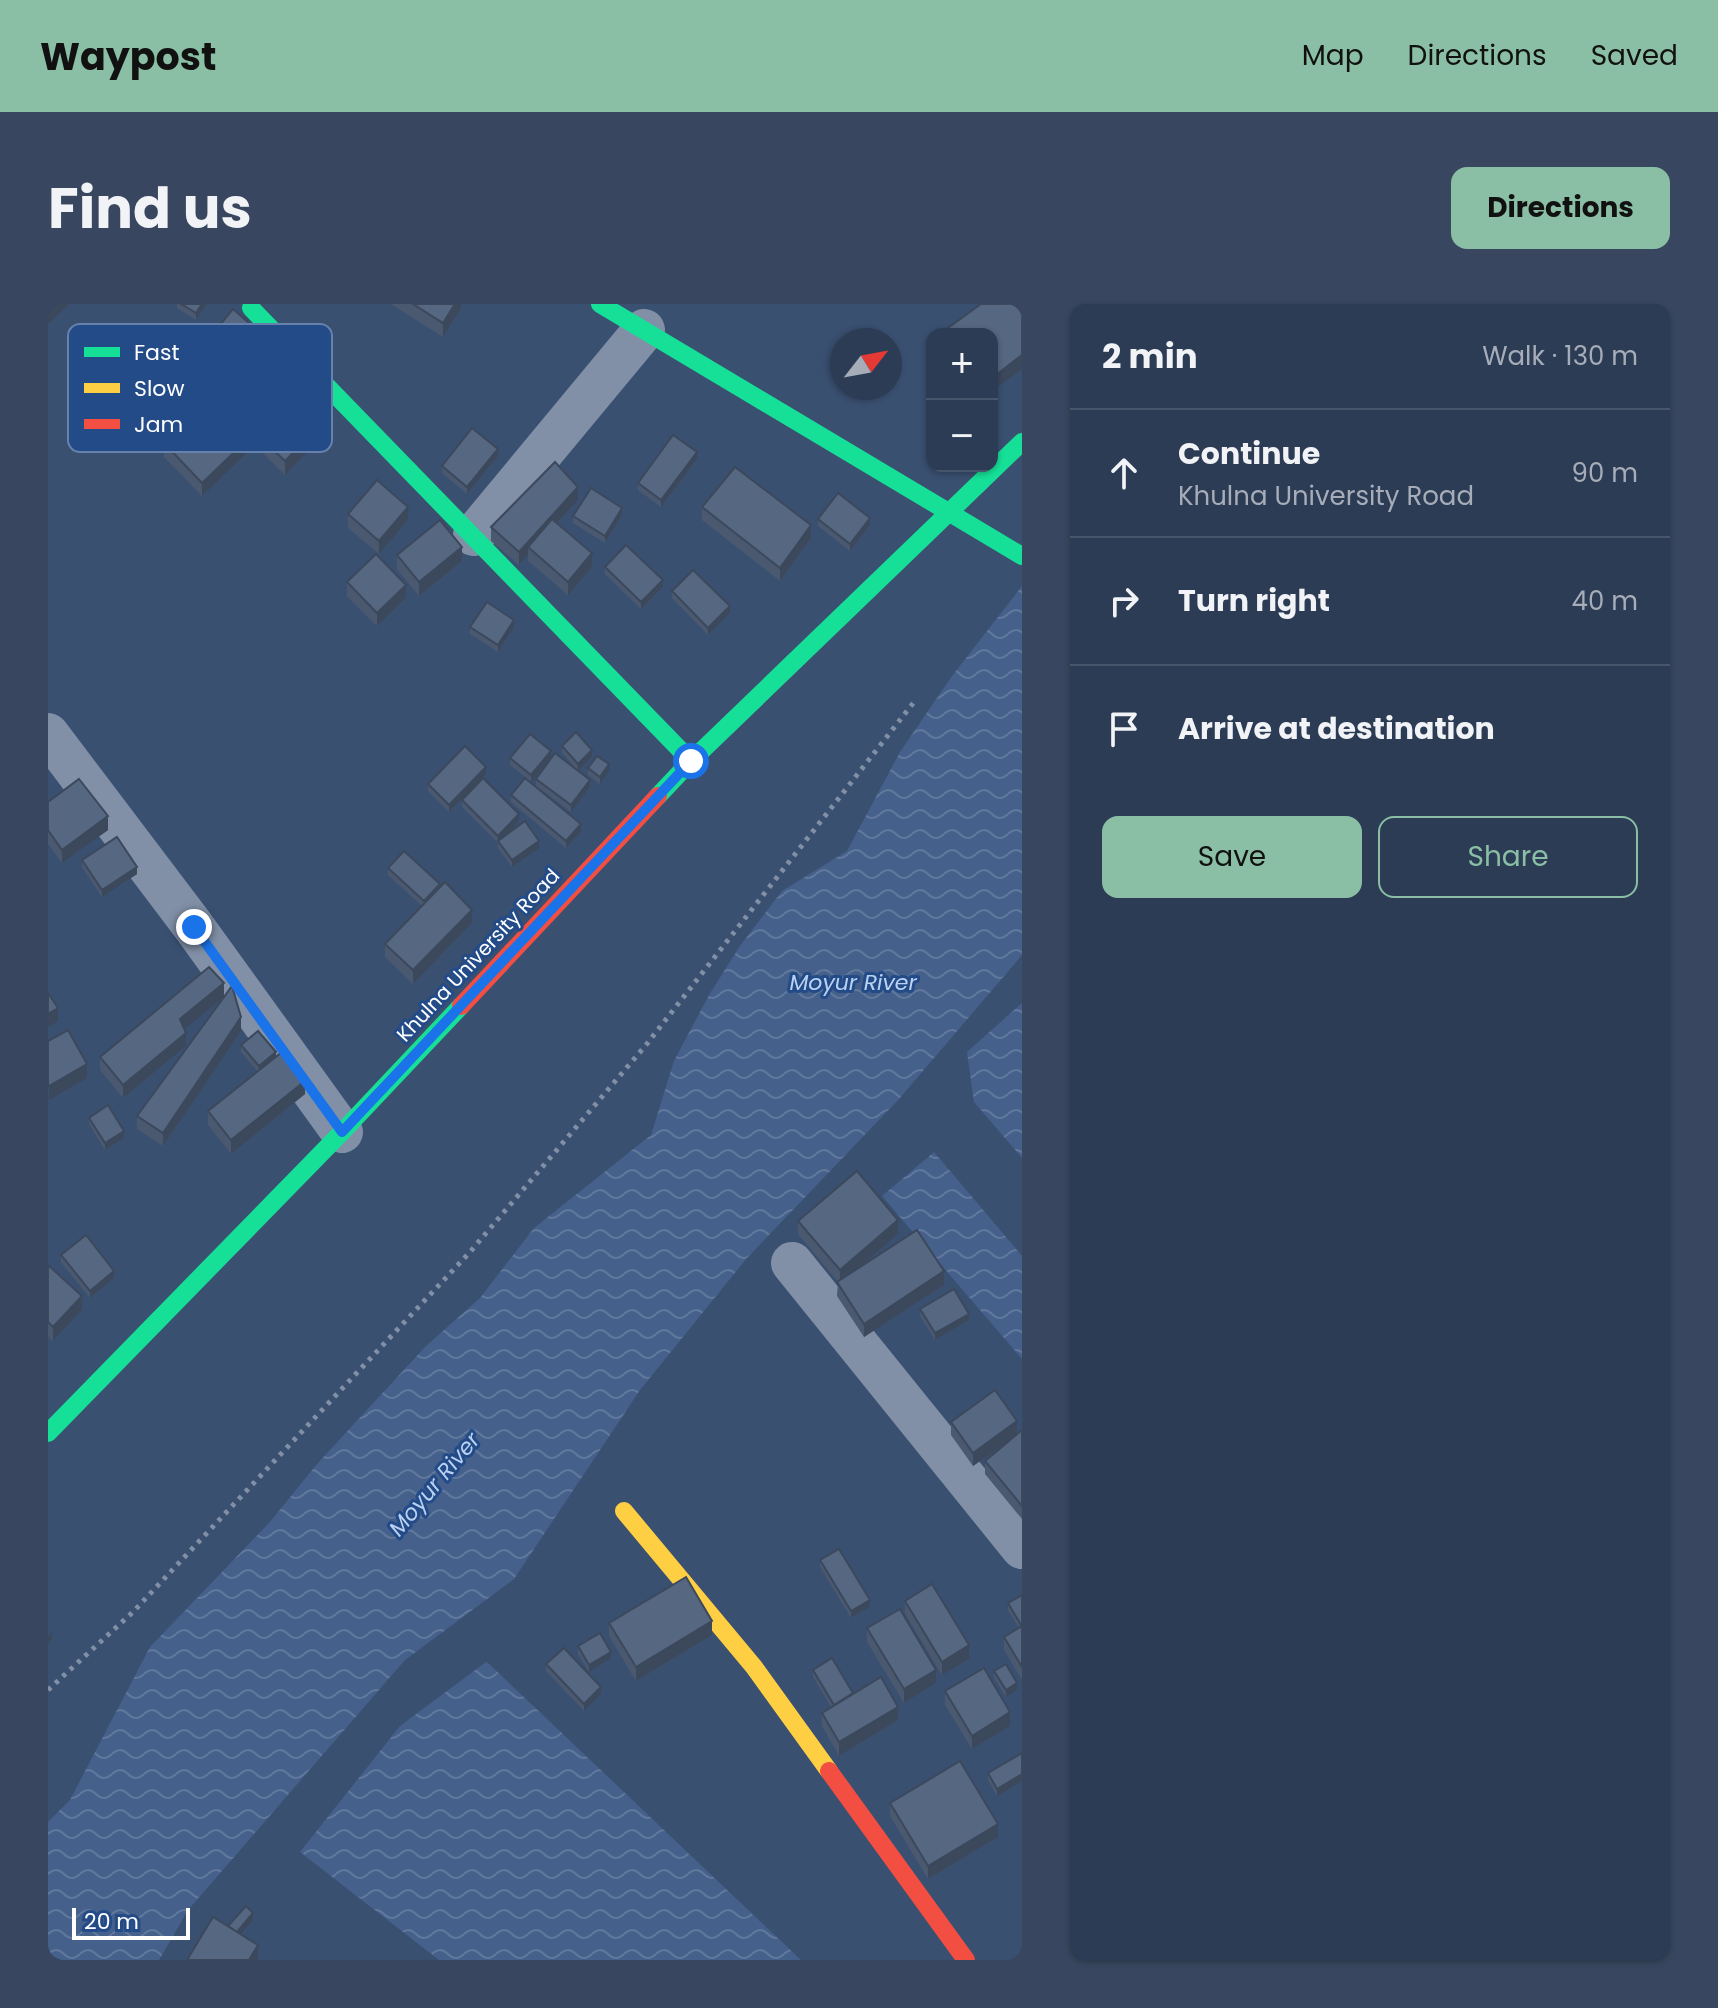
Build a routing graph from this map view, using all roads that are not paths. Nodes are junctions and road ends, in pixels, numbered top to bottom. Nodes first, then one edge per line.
1 (600, 304) edge
2 (251, 308) dead end
3 (267, 324) edge
4 (644, 330) junction
5 (332, 390) edge
6 (1022, 442) edge
7 (947, 513) junction
8 (474, 535) junction
9 (1022, 556) edge
10 (48, 734) edge
11 (691, 761) junction
12 (342, 1132) junction
13 (792, 1263) dead end
14 (49, 1430) edge
15 (624, 1511) dead end
16 (1022, 1548) edge
17 (966, 1960) edge

1 - 4 street
2 - 3 street
4 - 7 street
4 - 8 street
5 - 8 street
6 - 7 street, Khulna University Road
7 - 9 street
7 - 11 street, Khulna University Road
8 - 11 street
10 - 12 street
11 - 12 street, Khulna University Road
12 - 14 street, Khulna University Road
13 - 16 street
15 - 17 street

